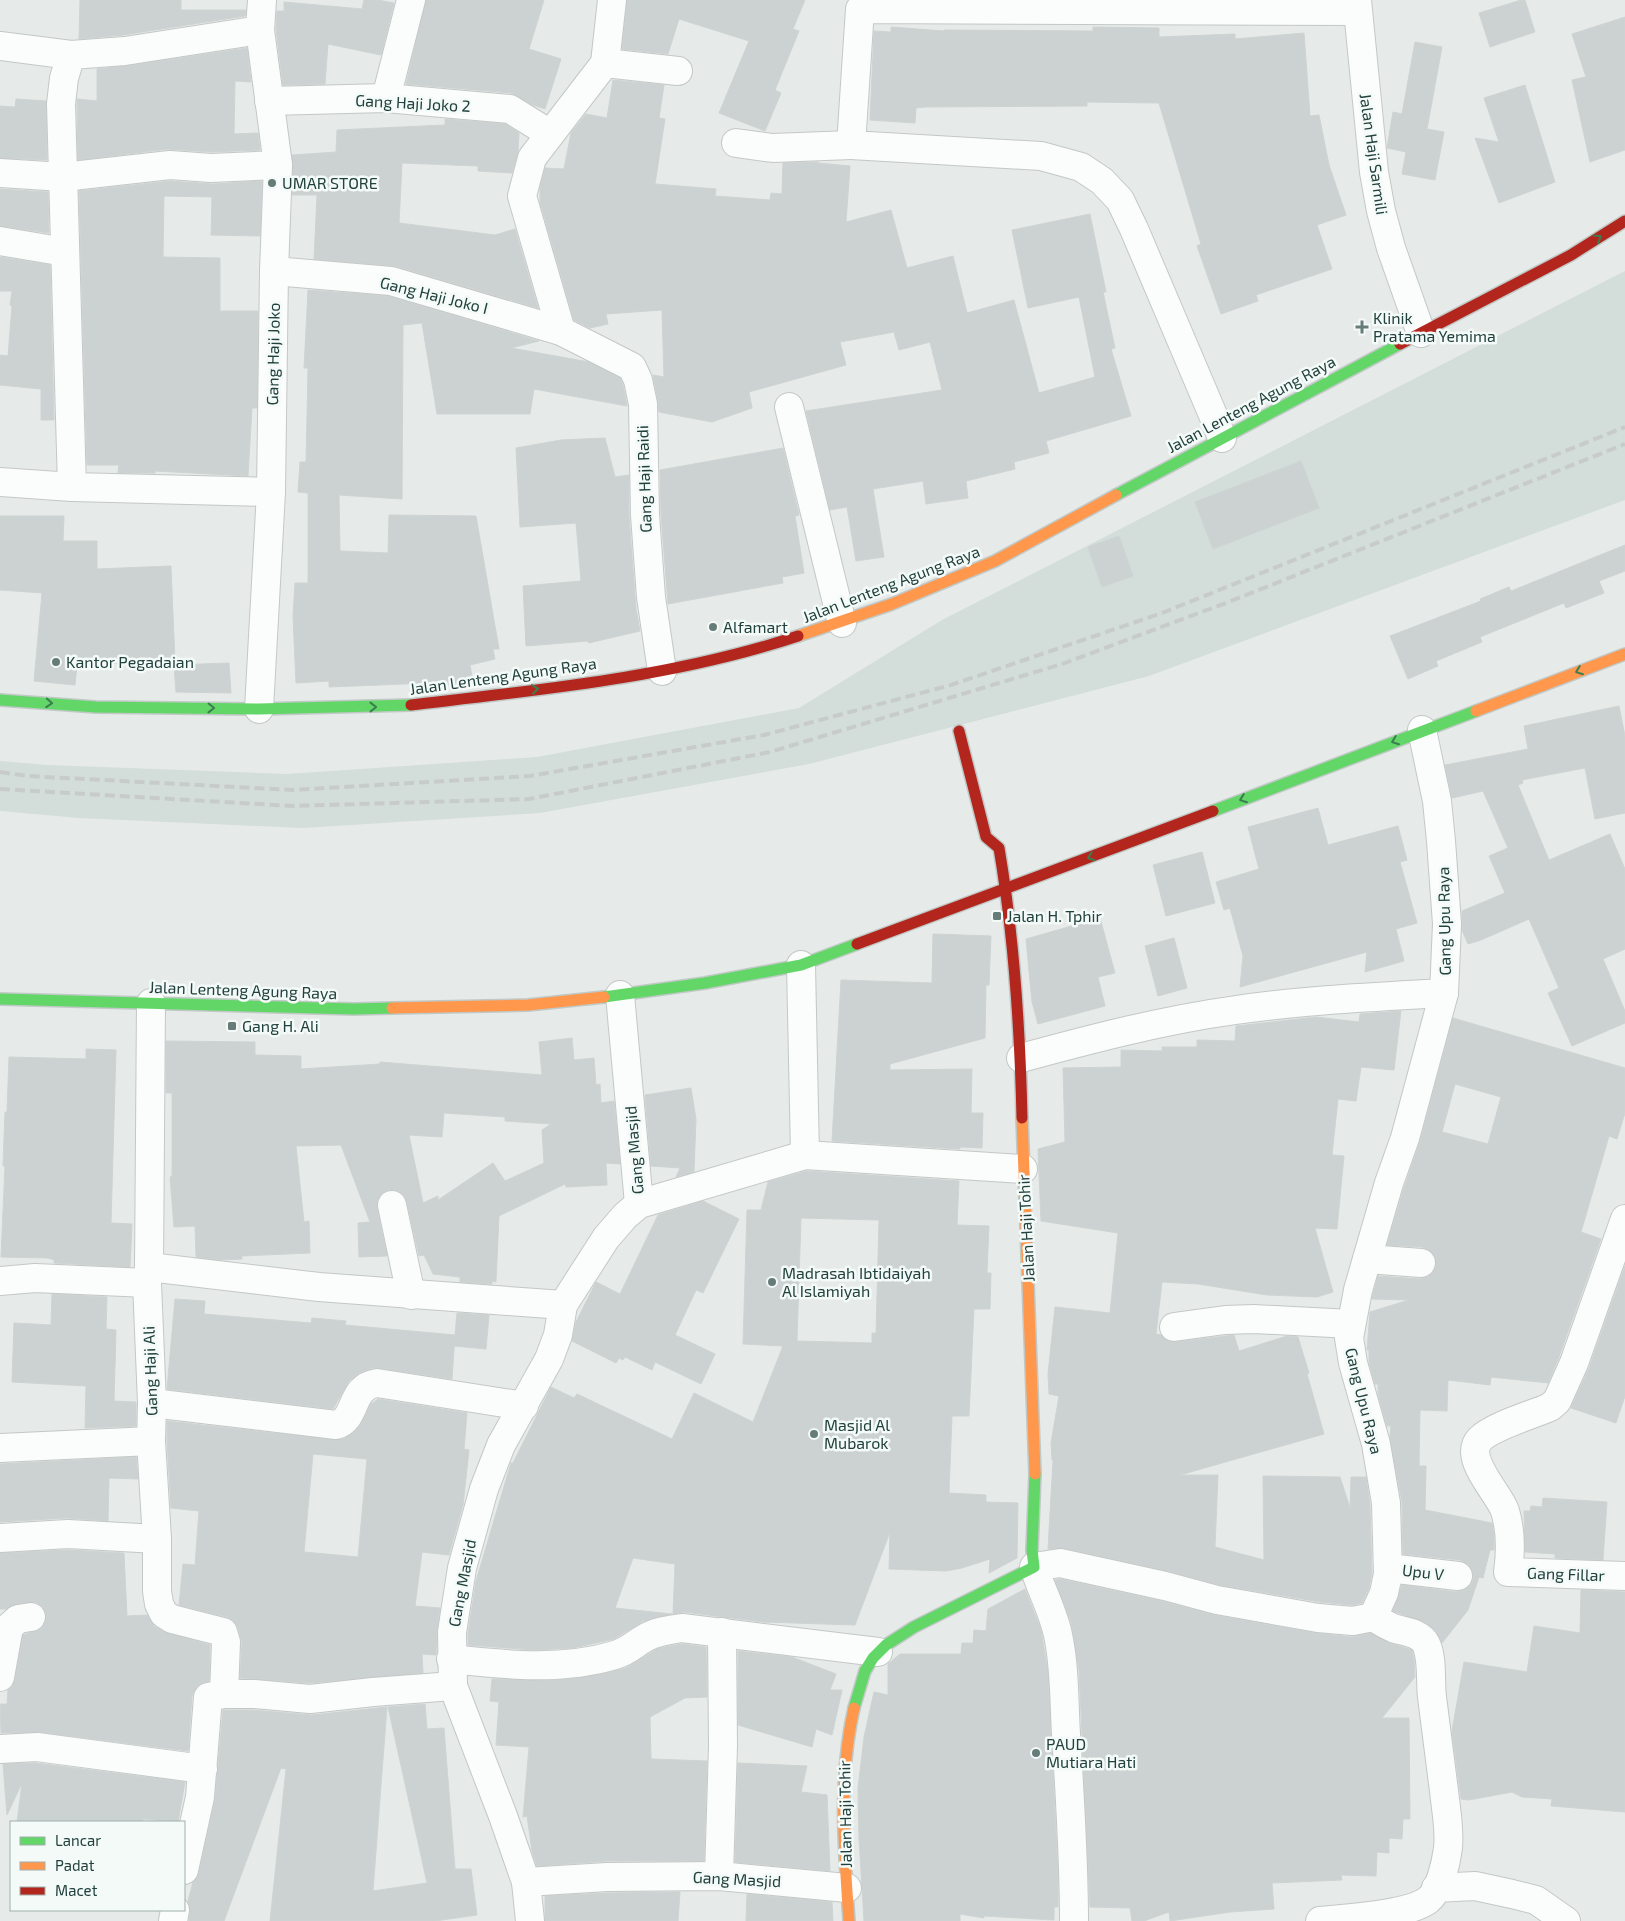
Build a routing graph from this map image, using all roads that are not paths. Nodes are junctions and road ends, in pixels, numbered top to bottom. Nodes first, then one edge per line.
1 (262, 0) edge
2 (410, 0) edge
3 (612, 0) edge
4 (860, 4) edge
5 (1357, 6) edge
6 (260, 30) junction
7 (0, 46) edge
8 (71, 55) junction
9 (605, 63) junction
10 (678, 71) dead end
11 (386, 98) junction
12 (268, 101) junction
13 (550, 134) junction
14 (736, 142) dead end
15 (851, 145) junction
16 (278, 165) junction
17 (0, 173) edge
18 (63, 177) junction
19 (1625, 222) edge
20 (0, 241) edge
21 (65, 252) junction
22 (274, 271) junction
23 (562, 331) junction
24 (1420, 333) junction
25 (790, 407) dead end
26 (1222, 438) junction
27 (0, 482) edge
28 (72, 487) junction
29 (272, 492) junction
30 (842, 622) junction
31 (1625, 654) edge
32 (662, 671) junction
33 (0, 700) edge
34 (260, 709) junction
35 (1422, 730) junction
36 (959, 731) dead end
37 (1006, 889) junction
38 (801, 965) junction
39 (1444, 993) junction
40 (620, 995) junction
41 (0, 999) edge
42 (151, 1003) junction
43 (1021, 1058) junction
44 (805, 1155) junction
45 (1023, 1169) junction
46 (639, 1204) junction
47 (392, 1205) dead end
48 (1625, 1219) edge
49 (1367, 1259) junction
50 (1421, 1263) dead end
51 (148, 1275) junction
52 (0, 1281) edge
53 (411, 1295) junction
54 (563, 1305) junction
55 (1351, 1324) junction
56 (1174, 1327) dead end
57 (152, 1403) junction
58 (524, 1406) junction
59 (151, 1441) junction
60 (0, 1448) edge
61 (0, 1538) edge
62 (157, 1539) junction
63 (1034, 1567) junction
64 (1388, 1568) junction
65 (1458, 1576) dead end
66 (1625, 1576) edge
67 (30, 1616) dead end
68 (1373, 1617) junction
69 (722, 1632) junction
70 (878, 1652) junction
71 (451, 1658) junction
72 (0, 1677) edge
73 (453, 1686) junction
74 (224, 1694) junction
75 (0, 1749) edge
76 (202, 1769) junction
77 (185, 1865) edge
78 (719, 1876) junction
79 (526, 1882) junction
80 (847, 1888) junction
81 (1436, 1888) junction
82 (530, 1921) edge
83 (849, 1921) edge
84 (1074, 1921) edge
85 (1320, 1921) edge
86 (1566, 1921) edge

1 - 6 street, Gang Haji Joko
2 - 11 street
3 - 9 street
4 - 5 street
4 - 15 street
5 - 24 street, Jalan Haji Sarmili
6 - 8 street
6 - 12 street, Gang Haji Joko
7 - 8 street
8 - 18 street
9 - 10 street
9 - 13 street
11 - 12 street, Gang Haji Joko 2
11 - 13 street, Gang Haji Joko 2
12 - 16 street, Gang Haji Joko
13 - 23 street
14 - 15 street
15 - 26 street
16 - 18 street
16 - 22 street, Gang Haji Joko
17 - 18 street
18 - 21 street
24 -> 19 main road, Jalan Lenteng Agung Raya
20 - 21 street
21 - 28 street
22 - 23 street, Gang Haji Joko I
22 - 29 street, Gang Haji Joko
23 - 32 street, Gang Haji Raidi
24 - 26 main road, Jalan Lenteng Agung Raya
25 - 30 street
26 - 30 main road, Jalan Lenteng Agung Raya
27 - 28 street
28 - 29 street
29 - 34 street, Gang Haji Joko
30 - 32 main road, Jalan Lenteng Agung Raya
31 -> 35 main road, Jalan Lenteng Agung Raya
34 -> 32 main road, Jalan Lenteng Agung Raya
33 -> 34 main road, Jalan Lenteng Agung Raya
35 -> 37 main road, Jalan Lenteng Agung Raya
35 - 39 street, Gang Upu Raya
36 - 37 main road, Jalan Haji Tohir
37 - 38 main road, Jalan Lenteng Agung Raya
37 - 43 main road, Jalan Haji Tohir
38 - 40 main road, Jalan Lenteng Agung Raya
38 - 44 street
39 - 43 street
39 - 49 street, Gang Upu Raya
40 - 42 main road, Jalan Lenteng Agung Raya
40 - 46 street, Gang Masjid
41 - 42 main road, Jalan Lenteng Agung Raya
42 - 51 street, Gang Haji Ali
43 - 45 main road, Jalan Haji Tohir
44 - 45 street
44 - 46 street
45 - 63 main road, Jalan Haji Tohir
46 - 54 street, Gang Masjid
47 - 53 street
48 - 66 street, Gang Fillar
49 - 50 street
49 - 55 street, Gang Upu Raya
51 - 52 street
51 - 53 street
51 - 57 street, Gang Haji Ali
53 - 54 street
54 - 58 street, Gang Masjid
55 - 56 street
55 - 64 street, Gang Upu Raya
57 - 58 street
57 - 59 street, Gang Haji Ali
58 - 71 street, Gang Masjid
59 - 60 street
59 - 62 street, Gang Haji Ali
61 - 62 street
62 - 74 street, Gang Haji Ali
63 - 68 street
63 - 70 main road, Jalan Haji Tohir
63 - 84 street, Jalan Haji Tohir
64 - 65 street, Upu V
64 - 68 street, Gang Upu Raya
67 - 72 street
68 - 81 street
69 - 70 street
69 - 71 street
69 - 78 street
70 - 80 main road, Jalan Haji Tohir
71 - 73 street, Gang Masjid
73 - 74 street
73 - 79 street, Gang Masjid
74 - 76 street
75 - 76 street
76 - 77 street
78 - 79 street, Gang Masjid
78 - 80 street, Gang Masjid
79 - 82 street
80 - 83 main road, Jalan Haji Tohir
81 - 85 street
81 - 86 street

